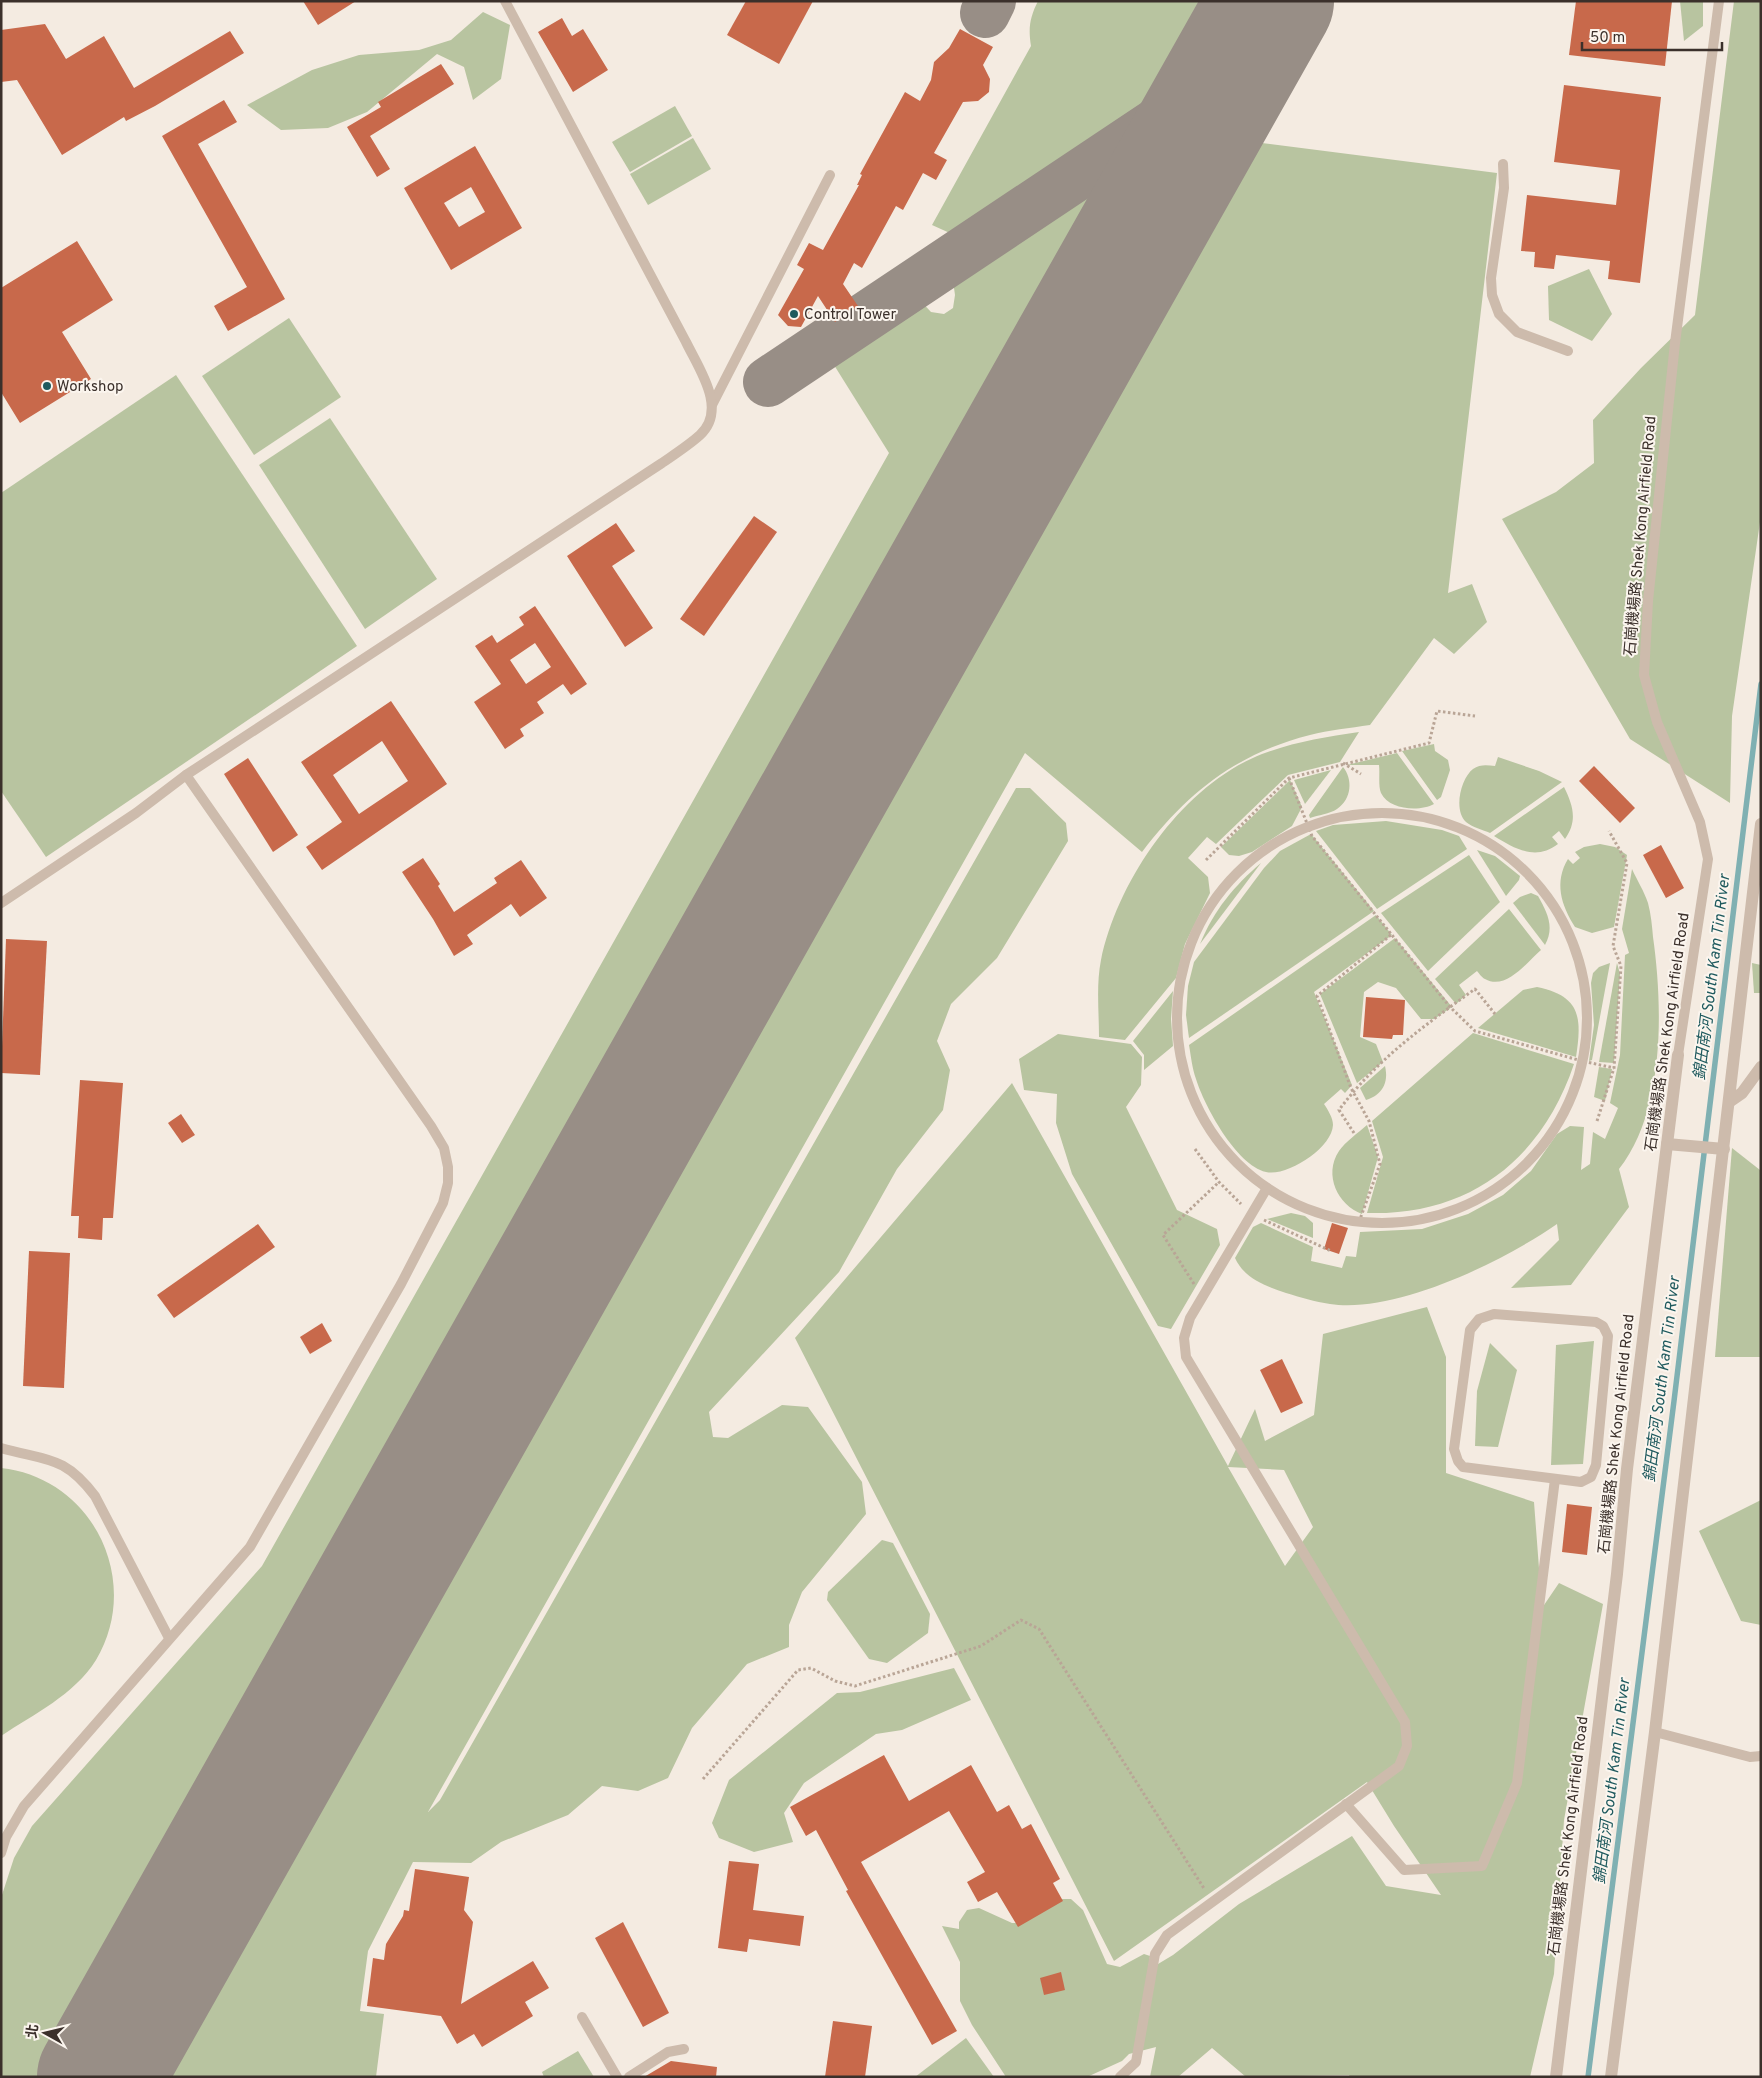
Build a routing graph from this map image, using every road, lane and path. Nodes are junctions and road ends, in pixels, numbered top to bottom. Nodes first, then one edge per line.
1 (505, 1) edge
2 (1719, 1) edge
3 (1503, 164) dead end
4 (830, 175) dead end
5 (1568, 351) dead end
6 (712, 404) junction
7 (1476, 716) dead end
8 (1343, 763) junction
9 (1361, 774) dead end
10 (186, 775) junction
11 (1289, 778) junction
12 (1761, 824) edge
13 (1309, 826) junction
14 (1609, 831) dead end
15 (1206, 860) dead end
16 (1758, 874) edge
17 (2, 901) edge
18 (1392, 934) junction
19 (1450, 1007) junction
20 (1495, 1014) dead end
21 (1678, 1055) joint
22 (1582, 1062) junction
23 (1761, 1067) edge
24 (1614, 1068) junction
25 (1730, 1102) junction
26 (1597, 1120) dead end
27 (1354, 1133) dead end
28 (1667, 1144) junction
29 (1724, 1149) junction
30 (1219, 1182) dead end
31 (1266, 1188) junction
32 (1358, 1222) junction
33 (1202, 1298) junction
34 (1, 1448) edge
35 (1555, 1479) junction
36 (170, 1638) junction
37 (1655, 1732) junction
38 (1761, 1756) edge
39 (703, 1779) dead end
40 (1346, 1804) junction
41 (1, 1853) edge
42 (1212, 1901) junction
43 (582, 2016) dead end
44 (684, 2049) dead end
45 (617, 2077) edge
46 (629, 2077) edge
47 (1120, 2077) edge
48 (1556, 2077) edge
49 (1611, 2077) edge

1 - 6 lane
2 - 21 lane, 石崗機場路 Shek Kong Airfield Road
3 - 5 lane
4 - 6 lane
6 - 10 lane
7 - 8 path
8 - 9 path
8 - 11 path
10 - 17 lane
10 - 36 lane
11 - 13 path
11 - 15 path
12 - 16 street
13 - 18 path
13 - 22 lane
13 - 31 lane
14 - 24 path
16 - 25 street
18 - 19 path
18 - 32 path
19 - 20 path
19 - 22 path
19 - 27 path
21 - 28 street, 石崗機場路 Shek Kong Airfield Road
22 - 24 path
22 - 32 lane
23 - 25 street
24 - 26 path
25 - 29 street
28 - 29 street
28 - 48 street, 石崗機場路 Shek Kong Airfield Road
29 - 37 street
30 - 33 path
31 - 32 lane
31 - 33 lane
33 - 40 lane
34 - 36 lane
35 - 35 lane
35 - 40 lane
36 - 41 lane
37 - 38 lane
37 - 49 street
39 - 42 path
40 - 42 lane
42 - 47 lane
43 - 45 lane
44 - 46 lane

